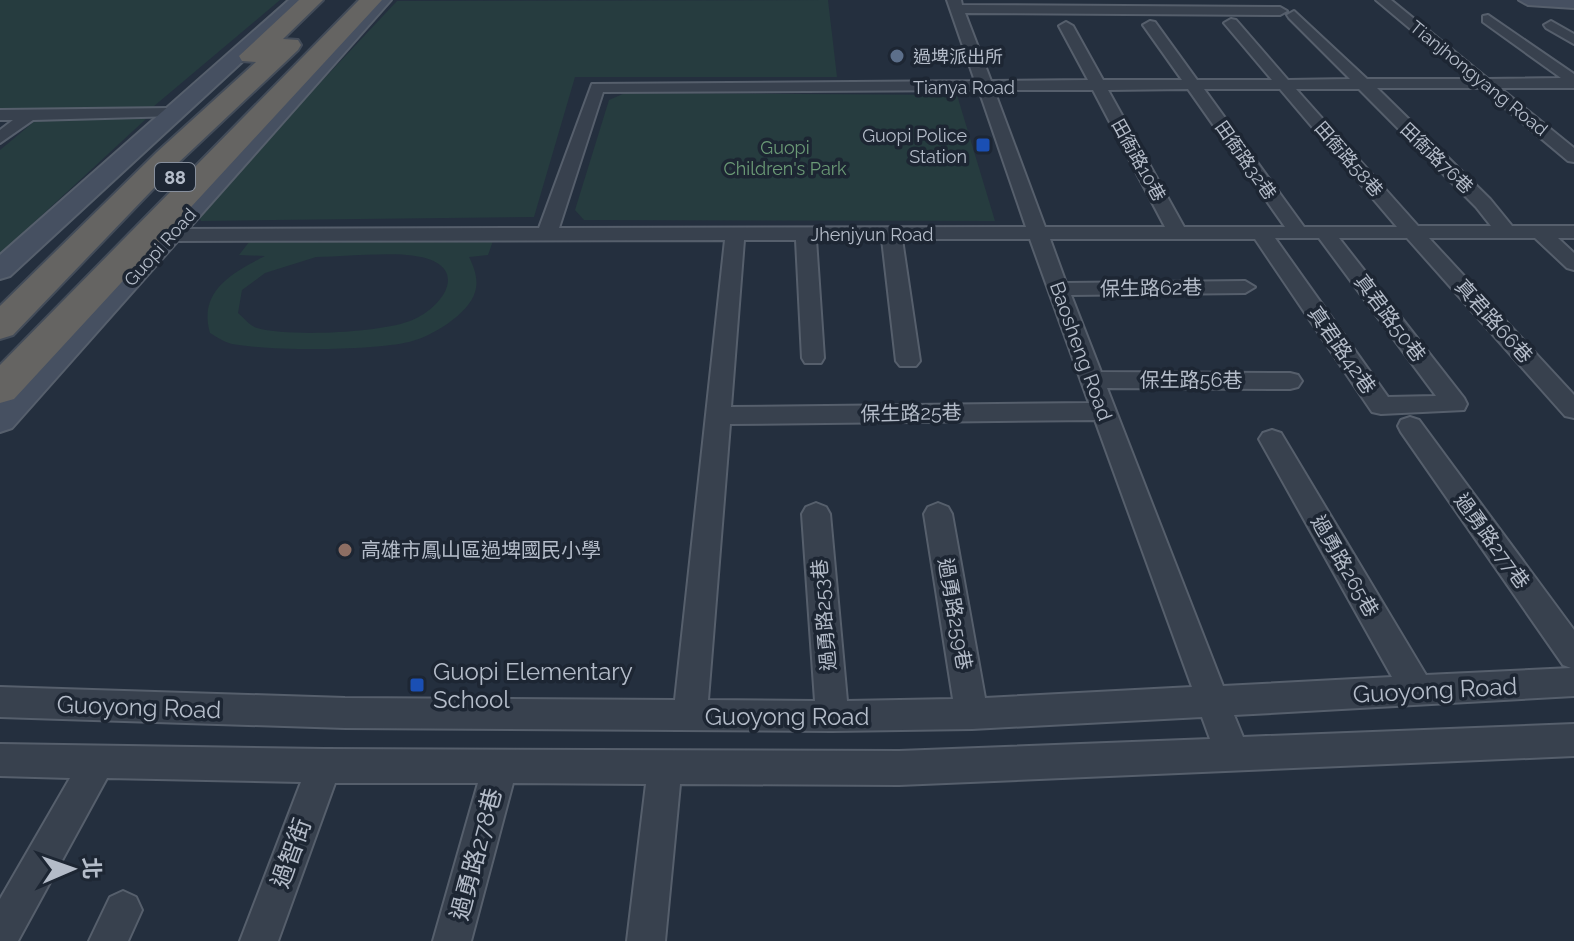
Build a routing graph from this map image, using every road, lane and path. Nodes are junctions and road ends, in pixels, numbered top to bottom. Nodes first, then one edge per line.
1 (312, 0) edge
2 (371, 0) edge
3 (382, 0) edge
4 (1383, 0) edge
5 (1528, 0) edge
6 (1574, 3) edge
7 (956, 4) edge
8 (347, 8) edge
9 (294, 10) edge
10 (1488, 19) dead end
11 (1231, 23) dead end
12 (1150, 25) dead end
13 (1551, 25) dead end
14 (1066, 26) dead end
15 (1574, 40) edge
16 (1574, 82) edge
17 (1487, 84) junction
18 (1285, 85) junction
19 (1196, 86) junction
20 (1365, 86) junction
21 (986, 87) junction
22 (1100, 87) junction
23 (171, 113) junction
24 (0, 115) edge
25 (29, 115) junction
26 (0, 138) edge
27 (1574, 157) edge
28 (1506, 232) junction
29 (1540, 232) junction
30 (1574, 232) edge
31 (1038, 233) junction
32 (1178, 233) junction
33 (1261, 233) junction
34 (1299, 233) junction
35 (1325, 233) junction
36 (1413, 233) junction
37 (547, 234) junction
38 (735, 234) junction
39 (806, 234) junction
40 (891, 234) junction
41 (170, 235) junction
42 (1574, 264) edge
43 (0, 270) edge
44 (1245, 287) dead end
45 (0, 289) edge
46 (1058, 289) junction
47 (0, 327) edge
48 (813, 358) dead end
49 (0, 361) edge
50 (908, 361) dead end
51 (1092, 380) junction
52 (1290, 381) dead end
53 (0, 389) edge
54 (1455, 404) joint
55 (1574, 410) edge
56 (1103, 411) junction
57 (719, 416) junction
58 (0, 420) edge
59 (1410, 426) dead end
60 (1272, 439) dead end
61 (816, 514) dead end
62 (938, 514) dead end
63 (1574, 655) edge
64 (1574, 682) edge
65 (1418, 692) junction
66 (1211, 701) junction
67 (3, 707) edge
68 (972, 714) junction
69 (690, 716) junction
70 (832, 716) junction
71 (1574, 740) edge
72 (1233, 755) junction
73 (0, 760) edge
74 (98, 761) junction
75 (324, 766) junction
76 (500, 766) junction
77 (665, 767) junction
78 (0, 936) edge
79 (259, 941) edge
80 (452, 941) edge
81 (646, 941) edge

1 - 9 highway
2 - 8 highway
3 - 41 main road, Guopi Road
4 - 17 street, Tianjhongyang Road
5 - 6 main road
7 - 20 street, 田衙路76巷
7 - 21 street, Baosheng Road
8 - 47 highway, 88
8 - 49 highway, 88
8 - 53 highway
9 - 23 main road
9 - 45 highway
10 - 16 street
11 - 18 street, 田衙路58巷
12 - 19 street, 田衙路32巷
13 - 15 street
14 - 22 street, 田衙路10巷
16 - 17 street, Tianya Road
17 - 20 street, Tianya Road
17 - 27 street, Tianjhongyang Road
18 - 19 street, Tianya Road
18 - 20 street, Tianya Road
18 - 36 street, 田衙路58巷
19 - 22 street, Tianya Road
19 - 34 street, 田衙路32巷
20 - 28 street, 田衙路76巷
21 - 22 street, Tianya Road
21 - 31 street, Baosheng Road
21 - 37 street, Tianya Road
22 - 32 street, 田衙路10巷
23 - 25 street
23 - 43 main road
24 - 25 street
25 - 26 street
28 - 29 street, Jhenjyun Road
28 - 36 street, Jhenjyun Road
29 - 30 street, Jhenjyun Road
29 - 42 street
31 - 32 street, Jhenjyun Road
31 - 40 street, Jhenjyun Road
31 - 46 street, Baosheng Road
32 - 33 street, Jhenjyun Road
33 - 34 street, Jhenjyun Road
33 - 54 street, 真君路42巷
34 - 35 street, Jhenjyun Road
35 - 36 street, Jhenjyun Road
35 - 54 street, 真君路50巷
36 - 55 street, 真君路66巷
37 - 38 street, Jhenjyun Road
37 - 41 street, Jhenjyun Road
38 - 39 street, Jhenjyun Road
38 - 57 street
39 - 40 street, Jhenjyun Road
39 - 48 street
40 - 50 street
41 - 58 main road, Guopi Road
44 - 46 street, 保生路62巷
46 - 51 street, Baosheng Road
51 - 52 street, 保生路56巷
51 - 56 street, Baosheng Road
56 - 57 street, 保生路25巷
56 - 66 street, Baosheng Road
57 - 69 street
59 - 63 street, 過勇路277巷
60 - 65 street, 過勇路265巷
61 - 70 street, 過勇路253巷
62 - 68 street, 過勇路259巷
64 - 65 street, Guoyong Road
65 - 66 street, Guoyong Road
66 - 68 street, Guoyong Road
66 - 72 street, Baosheng Road
67 - 69 street, Guoyong Road
68 - 70 street, Guoyong Road
69 - 70 street, Guoyong Road
71 - 72 street
72 - 77 street
73 - 74 street
74 - 75 street
74 - 78 street
75 - 76 street
75 - 79 street, 過智街
76 - 77 street
76 - 80 street, 過勇路278巷
77 - 81 street

